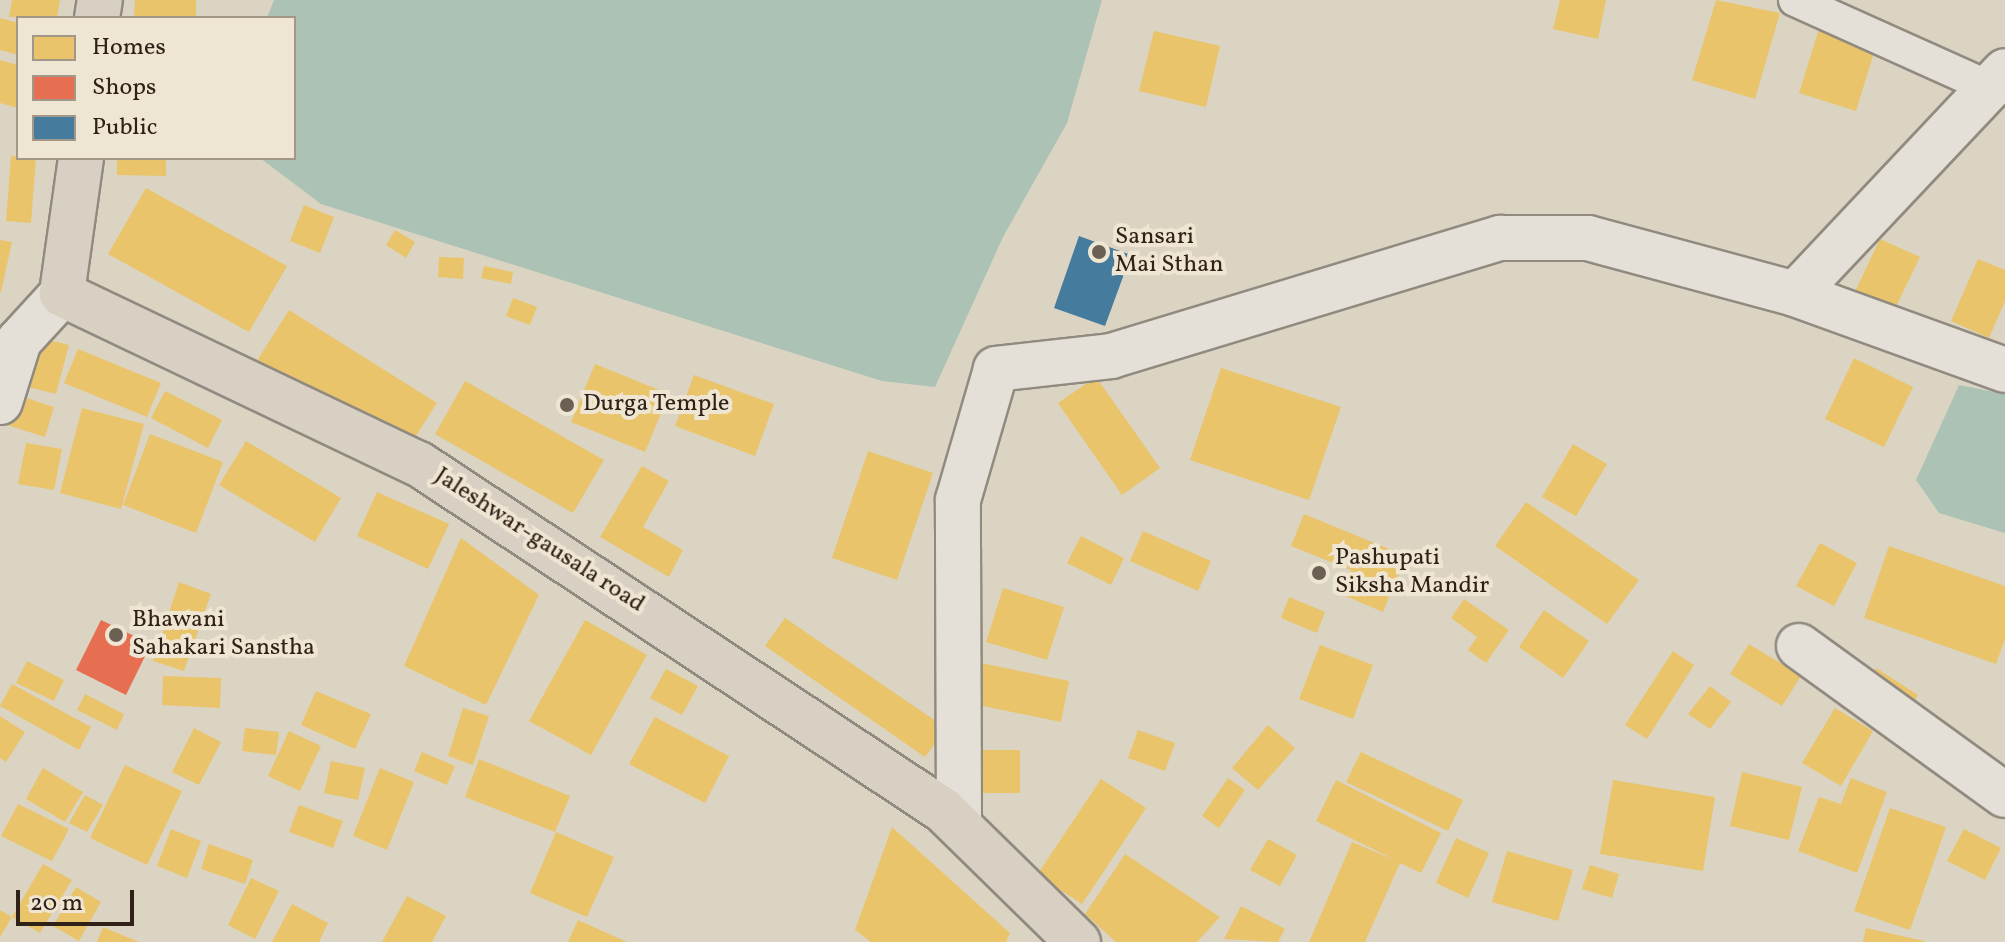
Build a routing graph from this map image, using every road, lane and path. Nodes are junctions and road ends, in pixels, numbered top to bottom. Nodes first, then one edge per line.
1 (1795, 0) edge
2 (1997, 79) edge
3 (81, 160) edge
4 (62, 294) junction
5 (1795, 294) junction
6 (0, 315) edge
7 (2005, 370) edge
8 (0, 402) edge
9 (1799, 646) dead end
10 (2005, 795) edge
11 (959, 824) junction
12 (1078, 942) edge

1 - 2 street
2 - 5 street
3 - 4 main road
4 - 6 street
4 - 8 street
4 - 11 main road, Jaleshwar-gausala road
5 - 7 street
5 - 11 street
9 - 10 street
11 - 12 main road, Jaleshwar-gausala road

